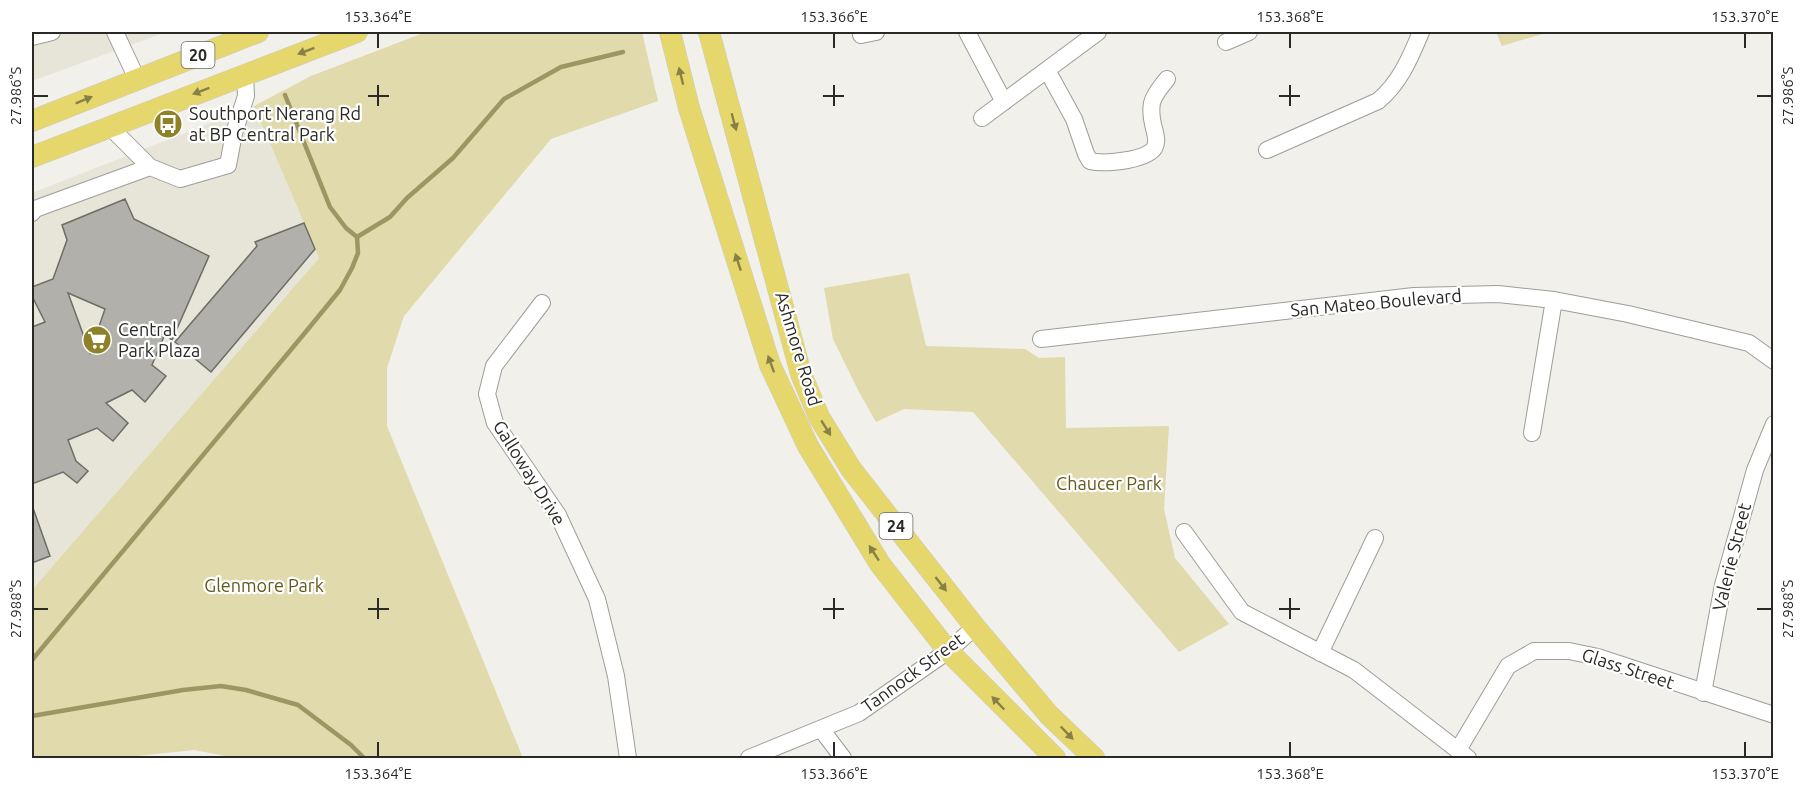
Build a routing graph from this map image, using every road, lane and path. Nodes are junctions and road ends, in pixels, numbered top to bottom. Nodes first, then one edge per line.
1 (52, 32) edge
2 (115, 32) edge
3 (258, 32) edge
4 (357, 32) edge
5 (670, 32) edge
6 (968, 32) edge
7 (1098, 32) edge
8 (1249, 32) edge
9 (1420, 32) edge
10 (712, 36) edge
11 (32, 37) edge
12 (1226, 42) dead end
13 (1047, 70) junction
14 (245, 74) junction
15 (137, 79) junction
16 (1167, 79) dead end
17 (1004, 102) junction
18 (982, 118) dead end
19 (32, 121) edge
20 (109, 126) junction
21 (1267, 150) dead end
22 (32, 157) edge
23 (150, 167) junction
24 (32, 213) edge
25 (1554, 300) junction
26 (542, 303) dead end
27 (1041, 339) dead end
28 (1773, 361) edge
29 (1773, 424) edge
30 (1532, 433) dead end
31 (1184, 532) dead end
32 (1375, 538) dead end
33 (975, 627) junction
34 (948, 651) junction
35 (1320, 653) junction
36 (1703, 693) junction
37 (1773, 715) edge
38 (821, 729) junction
39 (1463, 754) edge
40 (628, 759) edge
41 (749, 759) edge
42 (843, 759) edge
43 (1055, 759) edge
44 (1094, 759) edge

1 - 11 street
2 - 15 street
3 - 15 main road, 20
4 -> 14 main road, 20
34 -> 5 main road, Ashmore Road / 24
6 - 17 street
7 - 13 street
8 - 12 street
9 - 21 street
10 -> 33 main road, Ashmore Road / 24
13 - 16 street
13 - 17 street
14 -> 20 main road, 20
14 - 23 street
19 -> 15 main road, 20
17 - 18 street
20 - 22 main road, 20
20 - 23 street
23 - 24 street
25 - 27 street, San Mateo Boulevard
25 - 28 street, San Mateo Boulevard
25 - 30 street
26 - 40 street, Galloway Drive
29 - 36 street, Valerie Street
31 - 35 street
32 - 35 street
33 - 34 street, Tannock Street
33 -> 44 main road, Ashmore Road / 24
34 - 38 street, Tannock Street
43 -> 34 main road, Ashmore Road / 24
35 - 39 street
36 - 37 street, Glass Street
36 - 39 street, Glass Street
38 - 41 street, Tannock Street
38 - 42 street

